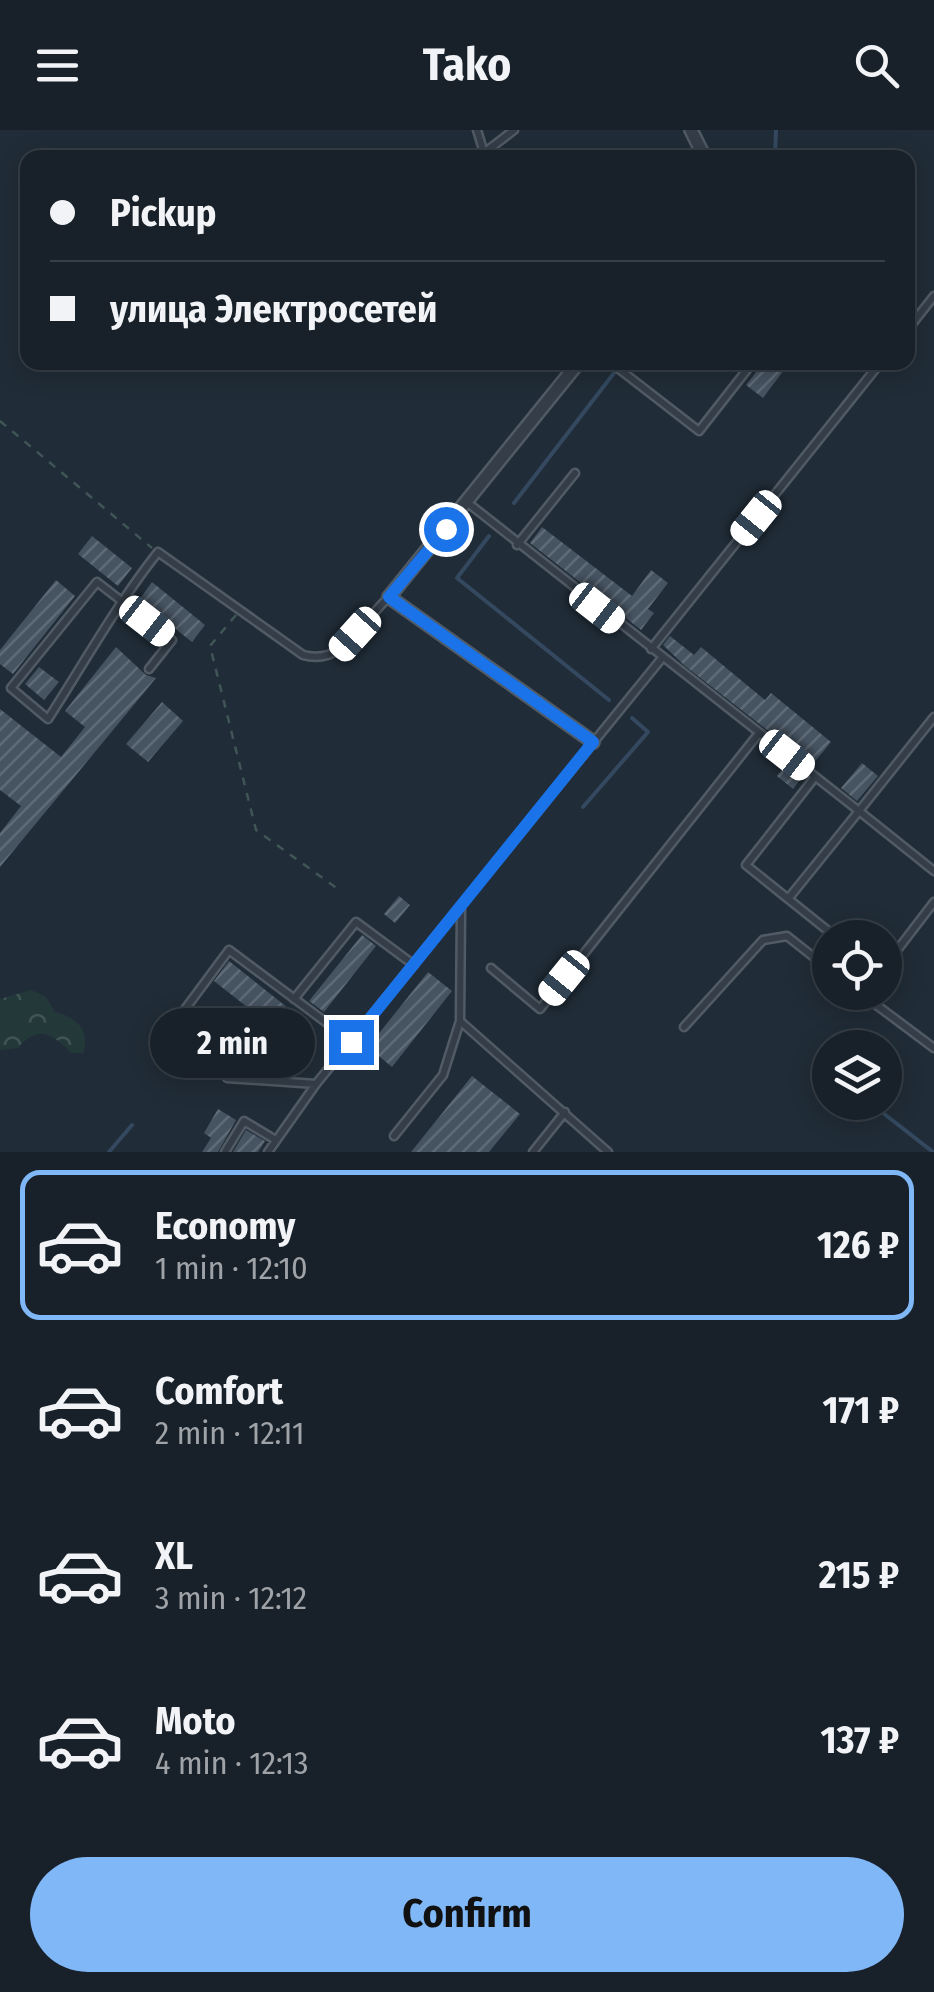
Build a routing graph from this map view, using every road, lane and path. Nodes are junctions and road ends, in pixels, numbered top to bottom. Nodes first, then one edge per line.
1 (514, 130) edge
2 (488, 150) edge
3 (934, 296) edge
4 (915, 320) edge
5 (572, 370) edge
6 (620, 370) edge
7 (747, 370) edge
8 (875, 370) edge
9 (0, 421) edge
10 (575, 472) dead end
11 (468, 503) junction
12 (517, 545) junction
13 (158, 552) junction
14 (389, 597) junction
15 (122, 602) junction
16 (240, 610) junction
17 (651, 649) junction
18 (662, 658) junction
19 (150, 669) dead end
20 (934, 717) edge
21 (759, 733) junction
22 (593, 742) junction
23 (815, 776) junction
24 (859, 811) junction
25 (934, 871) edge
26 (338, 889) dead end
27 (788, 899) junction
28 (934, 902) edge
29 (461, 908) junction
30 (814, 920) edge
31 (902, 944) edge
32 (812, 956) edge
33 (414, 965) junction
34 (490, 968) dead end
35 (294, 999) junction
36 (883, 1010) edge
37 (460, 1021) junction
38 (684, 1027) dead end
39 (171, 1028) dead end
40 (351, 1042) junction
41 (934, 1048) edge
42 (227, 1078) dead end
43 (316, 1084) junction
44 (565, 1112) junction
45 (394, 1136) dead end
46 (272, 1138) junction
47 (224, 1152) edge
48 (265, 1152) edge
49 (533, 1152) edge
50 (608, 1152) edge

1 - 2 lane
3 - 4 lane
5 - 11 street
6 - 7 lane
8 - 17 lane
9 - 13 path
10 - 12 lane
11 - 12 lane
11 - 14 street
12 - 17 lane
13 - 15 lane
13 - 16 lane
14 - 16 lane
14 - 22 street
15 - 15 lane
15 - 19 lane
16 - 26 path
17 - 18 lane
18 - 21 lane
18 - 22 lane
20 - 24 lane
21 - 23 lane
21 - 34 lane
22 - 29 lane
23 - 24 lane
23 - 27 lane
24 - 25 lane
24 - 27 lane
27 - 30 lane
28 - 31 lane
29 - 33 lane
29 - 37 lane
32 - 38 lane
33 - 35 lane
33 - 40 lane
35 - 39 lane
35 - 40 lane
36 - 41 lane
37 - 44 lane
37 - 45 lane
40 - 43 lane
42 - 43 lane
43 - 46 lane
44 - 49 lane
44 - 50 lane
46 - 47 lane
46 - 48 lane

